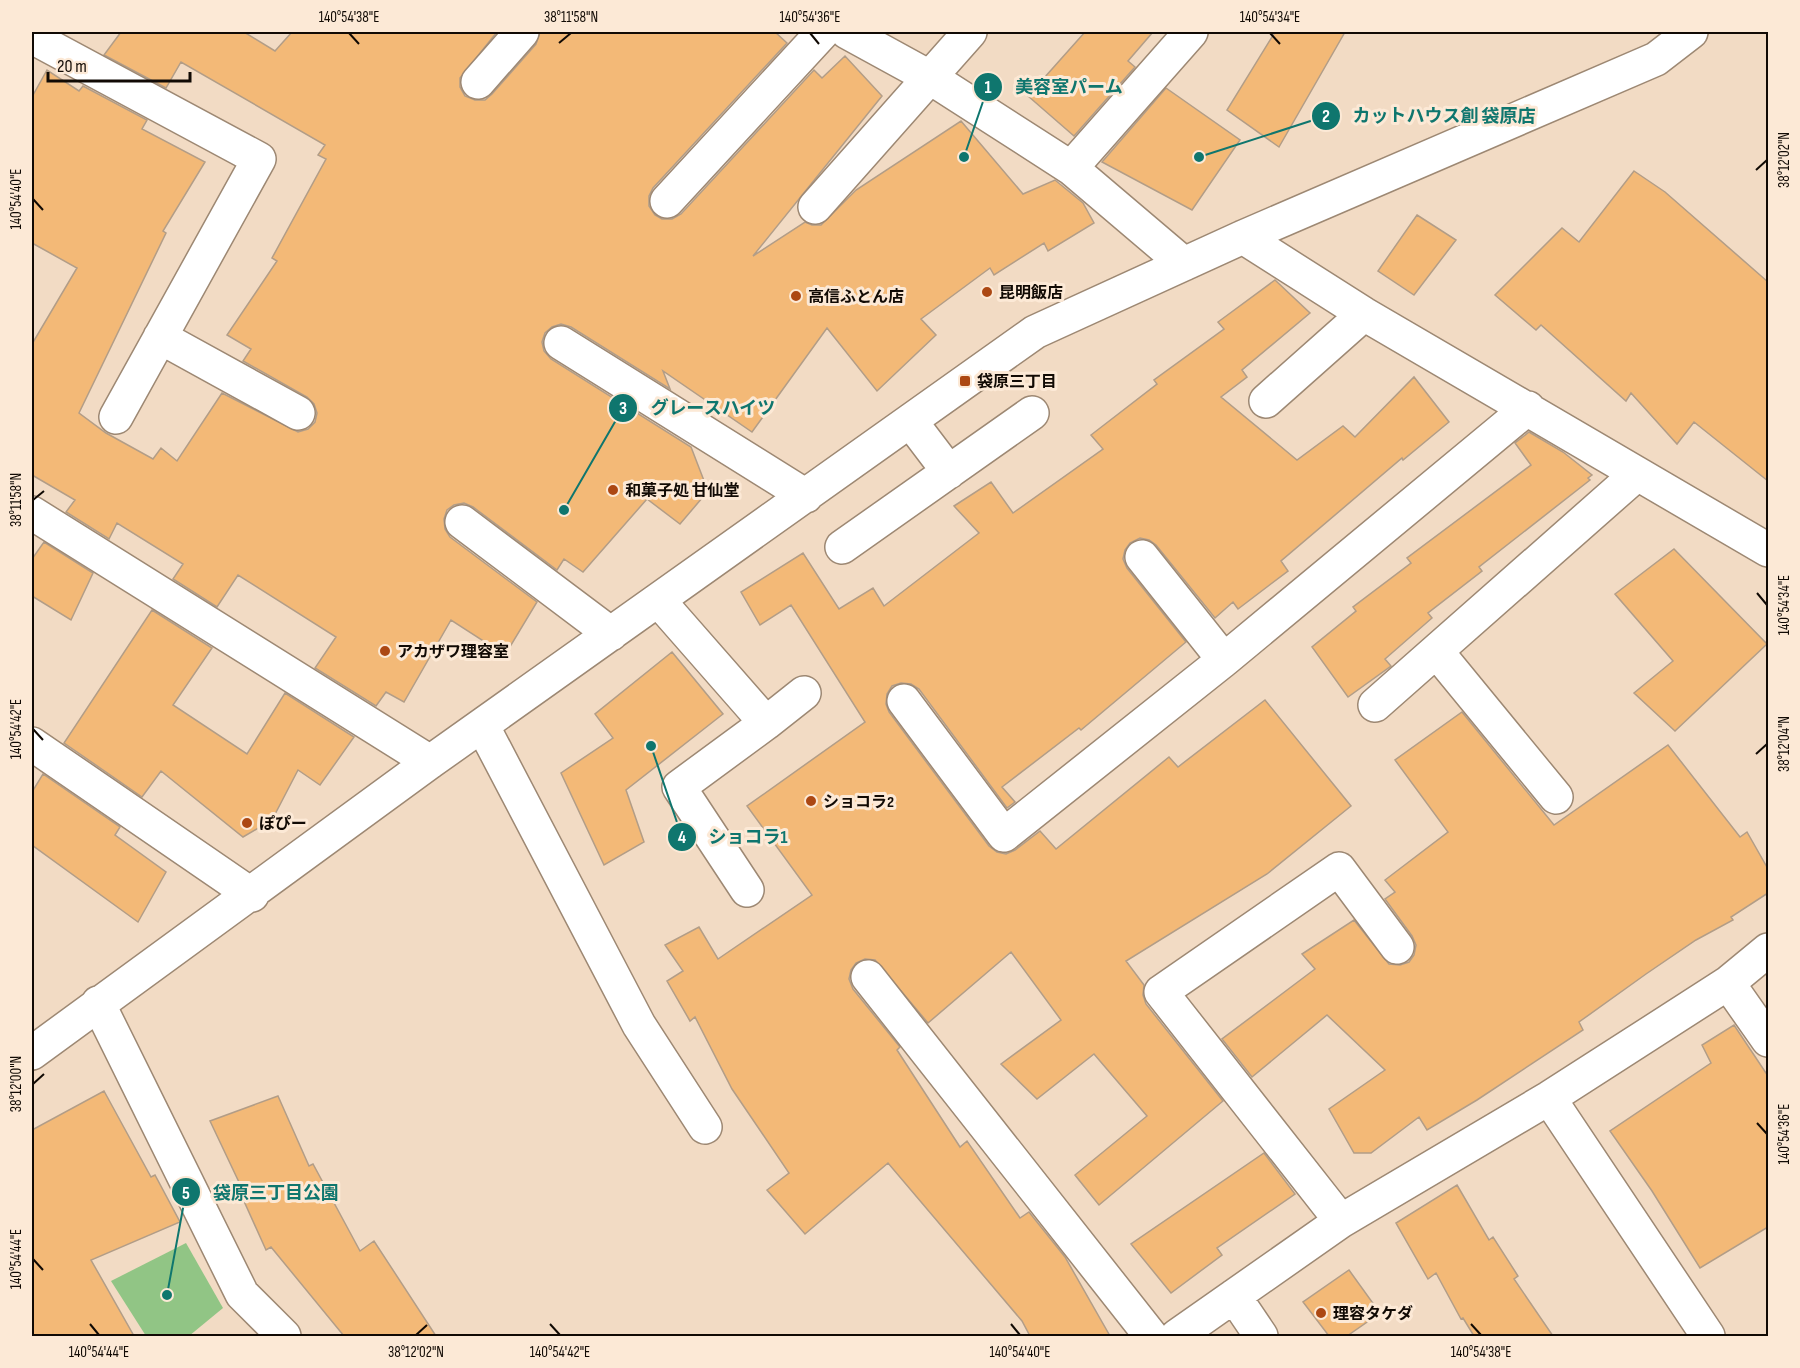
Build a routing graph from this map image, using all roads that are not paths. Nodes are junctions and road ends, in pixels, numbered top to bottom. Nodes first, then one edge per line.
1 (522, 32) edge
2 (823, 32) edge
3 (847, 32) edge
4 (970, 32) edge
5 (1191, 32) edge
6 (1692, 32) edge
7 (32, 36) edge
8 (931, 78) junction
9 (478, 82) dead end
10 (1071, 168) junction
11 (667, 201) dead end
12 (815, 207) dead end
13 (1243, 237) junction
14 (1184, 264) junction
15 (1364, 314) junction
16 (160, 337) junction
17 (561, 343) dead end
18 (1266, 401) dead end
19 (1528, 408) junction
20 (298, 413) dead end
21 (1032, 413) dead end
22 (116, 417) dead end
23 (911, 422) junction
24 (949, 472) junction
25 (1637, 474) junction
26 (806, 496) junction
27 (32, 513) edge
28 (462, 522) dead end
29 (842, 547) dead end
30 (1768, 550) edge
31 (1142, 557) dead end
32 (659, 601) junction
33 (610, 634) junction
34 (1437, 652) junction
35 (1224, 660) junction
36 (804, 693) dead end
37 (904, 701) dead end
38 (1375, 705) dead end
39 (766, 723) junction
40 (482, 725) junction
41 (32, 744) edge
42 (430, 762) junction
43 (1556, 797) dead end
44 (747, 890) dead end
45 (252, 894) junction
46 (1397, 947) dead end
47 (1768, 950) edge
48 (868, 977) dead end
49 (1728, 982) junction
50 (98, 1003) junction
51 (1768, 1040) edge
52 (32, 1053) edge
53 (1549, 1098) junction
54 (705, 1127) dead end
55 (1341, 1221) junction
56 (1234, 1296) junction
57 (284, 1336) edge
58 (1151, 1336) edge
59 (1178, 1336) edge
60 (1261, 1336) edge
61 (1708, 1336) edge

1 - 9 street
2 - 11 street
3 - 8 street
4 - 8 street
5 - 10 street
6 - 13 street
7 - 16 street
8 - 10 street
8 - 12 street
10 - 14 street
13 - 14 street
13 - 15 street
14 - 23 street
15 - 18 street
15 - 19 street
16 - 20 street
16 - 22 street
17 - 26 street
19 - 25 street
19 - 35 street
21 - 24 street
23 - 24 street
23 - 26 street
24 - 29 street
25 - 30 street
25 - 34 street
26 - 32 street
27 - 42 street
28 - 33 street
31 - 35 street
32 - 33 street
32 - 39 street
33 - 40 street
34 - 38 street
34 - 43 street
35 - 37 street
36 - 39 street
39 - 44 street
40 - 42 street
40 - 54 street
41 - 45 street
42 - 45 street
45 - 50 street
46 - 55 street
47 - 49 street
48 - 58 street
49 - 51 street
49 - 53 street
50 - 52 street
50 - 57 street
53 - 55 street
53 - 61 street
55 - 56 street
56 - 59 street
56 - 60 street

